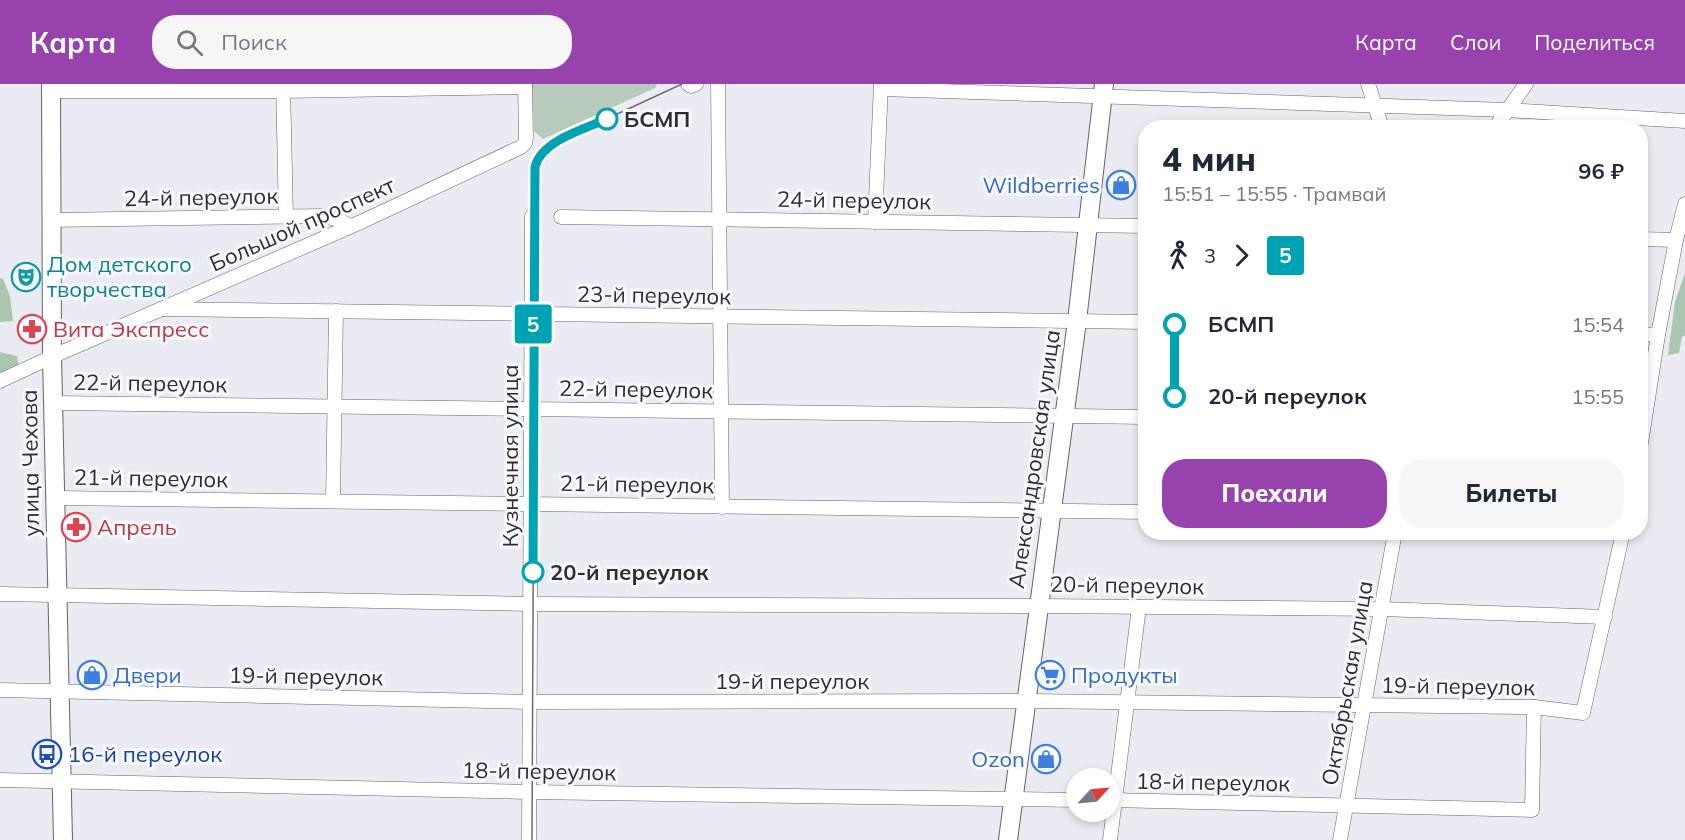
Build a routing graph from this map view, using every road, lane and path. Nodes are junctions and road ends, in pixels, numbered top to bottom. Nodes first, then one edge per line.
1 (688, 84) edge
2 (696, 84) edge
3 (718, 84) edge
4 (1368, 84) edge
5 (1526, 84) edge
6 (525, 85) edge
7 (283, 87) edge
8 (881, 87) edge
9 (51, 88) edge
10 (1104, 90) edge
11 (1373, 106) junction
12 (1507, 110) junction
13 (1379, 120) edge
14 (1500, 120) edge
15 (1685, 121) edge
16 (1685, 204) edge
17 (532, 216) dead end
18 (286, 217) junction
19 (561, 217) dead end
20 (719, 219) junction
21 (51, 220) junction
22 (875, 222) junction
23 (1089, 225) junction
24 (350, 226) junction
25 (1138, 226) edge
26 (1648, 239) edge
27 (1676, 240) junction
28 (161, 309) junction
29 (336, 311) junction
30 (531, 314) junction
31 (720, 317) junction
32 (1077, 321) junction
33 (1138, 322) edge
34 (1648, 334) edge
35 (1658, 335) junction
36 (52, 356) junction
37 (0, 381) edge
38 (1648, 394) edge
39 (53, 403) junction
40 (335, 406) junction
41 (531, 409) junction
42 (721, 411) junction
43 (1065, 416) junction
44 (1138, 417) edge
45 (55, 498) junction
46 (333, 501) junction
47 (531, 504) junction
48 (722, 507) junction
49 (1052, 511) junction
50 (1138, 512) edge
51 (1394, 540) edge
52 (1621, 540) edge
53 (0, 594) edge
54 (57, 595) junction
55 (530, 604) junction
56 (1039, 606) junction
57 (1139, 607) junction
58 (1382, 609) junction
59 (1605, 617) junction
60 (0, 690) edge
61 (59, 691) junction
62 (1027, 701) junction
63 (530, 702) junction
64 (1127, 703) junction
65 (1364, 705) junction
66 (1534, 707) junction
67 (1117, 768) edge
68 (0, 780) edge
69 (62, 782) junction
70 (529, 792) junction
71 (1014, 798) junction
72 (1066, 800) edge
73 (1120, 800) edge
74 (1346, 806) junction
75 (1111, 822) edge
76 (63, 840) edge
77 (529, 840) edge
78 (1008, 840) edge
79 (1110, 840) edge
80 (1340, 840) edge

1 - 2 street
3 - 20 street
4 - 11 street
5 - 12 street
6 - 7 street
6 - 24 street, Большой проспект
7 - 9 street
7 - 18 street
8 - 10 street
8 - 22 street
9 - 21 main road, улица Чехова
10 - 11 street
10 - 23 main road, Александровская улица
11 - 12 street
11 - 13 street
12 - 14 street
12 - 15 street
16 - 27 street
17 - 30 street, Кузнечная улица
18 - 21 street, 24-й переулок
18 - 24 street, 24-й переулок
19 - 20 street, 24-й переулок
20 - 22 street, 24-й переулок
20 - 31 street
21 - 36 main road, улица Чехова
22 - 23 street, 24-й переулок
23 - 25 street, 24-й переулок
23 - 32 main road, Александровская улица
24 - 28 street, Большой проспект
26 - 27 street
27 - 35 street
28 - 29 street, 23-й переулок
28 - 36 street, Большой проспект
29 - 30 street, 23-й переулок
29 - 40 street
30 - 31 street, 23-й переулок
30 - 41 street, Кузнечная улица
31 - 32 street, 23-й переулок
31 - 42 street
32 - 33 street, 23-й переулок
32 - 43 main road, Александровская улица
34 - 35 street
35 - 38 street
36 - 37 street, Большой проспект
36 - 39 main road, улица Чехова
39 - 40 street, 22-й переулок
39 - 45 main road, улица Чехова
40 - 41 street, 22-й переулок
40 - 46 street
41 - 42 street, 22-й переулок
41 - 47 street, Кузнечная улица
42 - 43 street, 22-й переулок
42 - 48 street
43 - 44 street, 22-й переулок
43 - 49 main road, Александровская улица
45 - 46 street, 21-й переулок
45 - 54 main road, улица Чехова
46 - 47 street, 21-й переулок
47 - 48 street, 21-й переулок
47 - 55 street, Кузнечная улица
48 - 49 street, 21-й переулок
49 - 50 street, 21-й переулок
49 - 56 main road, Александровская улица
51 - 58 street, Октябрьская улица
52 - 59 street
53 - 54 street, 20-й переулок
54 - 55 street, 20-й переулок
54 - 61 main road, улица Чехова
55 - 56 street, 20-й переулок
55 - 63 street, Кузнечная улица
56 - 57 street, 20-й переулок
56 - 62 main road, Александровская улица
57 - 58 street, 20-й переулок
57 - 64 street
58 - 59 street, 20-й переулок
58 - 65 street, Октябрьская улица
59 - 66 street, 19-й переулок
60 - 61 street, 19-й переулок
61 - 63 street, 19-й переулок
61 - 69 main road, улица Чехова
62 - 63 street, 19-й переулок
62 - 64 street, 19-й переулок
62 - 71 main road, Александровская улица
63 - 70 street, Кузнечная улица
64 - 65 street, 19-й переулок
64 - 67 street
65 - 66 street, 19-й переулок
65 - 74 street, Октябрьская улица
66 - 74 street, 18-й переулок
68 - 69 street, 18-й переулок
69 - 70 street, 18-й переулок
69 - 76 main road, улица Чехова
70 - 71 street, 18-й переулок
70 - 77 street, Кузнечная улица
71 - 72 street, 18-й переулок
71 - 78 main road, Александровская улица
73 - 74 street, 18-й переулок
74 - 80 street, Октябрьская улица
75 - 79 street

